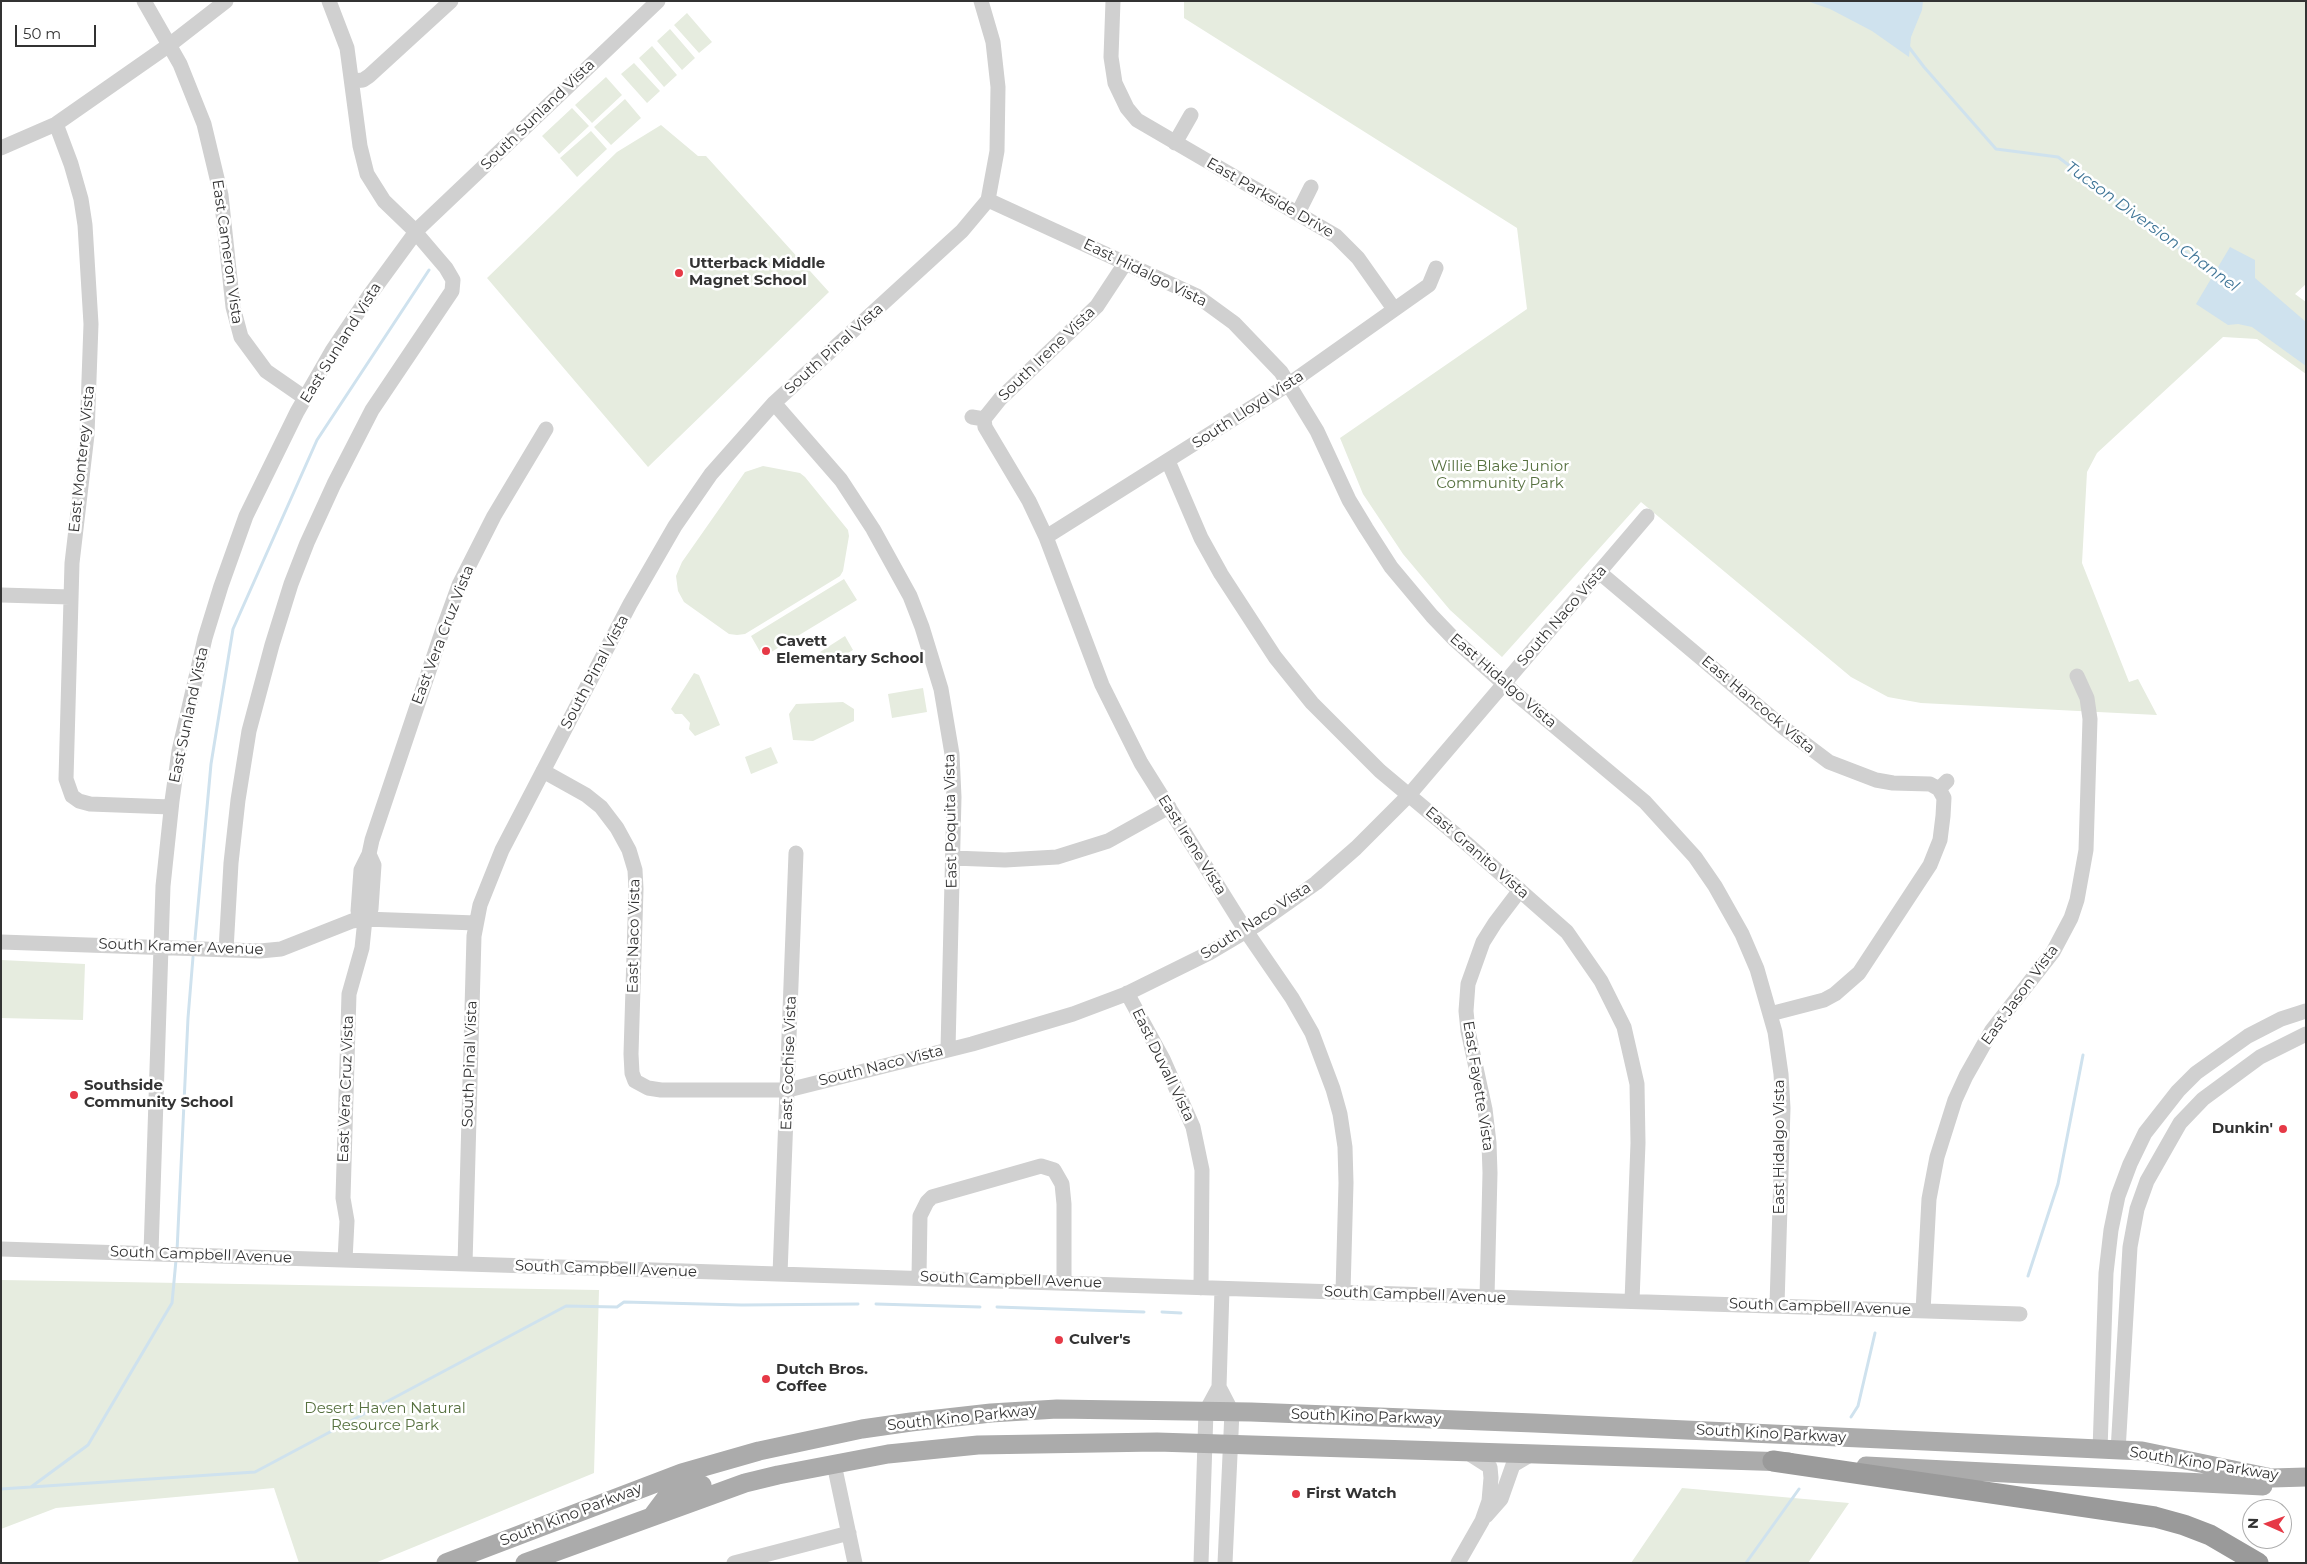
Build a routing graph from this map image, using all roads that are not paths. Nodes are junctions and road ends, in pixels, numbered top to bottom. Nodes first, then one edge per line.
1 (144, 1) edge
2 (226, 1) edge
3 (329, 1) edge
4 (452, 1) edge
5 (658, 1) edge
6 (981, 1) edge
7 (1113, 1) edge
8 (170, 44) junction
9 (352, 81) junction
10 (1191, 115) dead end
11 (56, 124) junction
12 (1175, 143) junction
13 (1, 148) edge
14 (1312, 187) dead end
15 (988, 200) junction
16 (1298, 213) junction
17 (417, 230) junction
18 (1126, 262) junction
19 (1436, 268) dead end
20 (1394, 309) junction
21 (1289, 384) junction
22 (305, 398) junction
23 (774, 403) junction
24 (978, 418) joint
25 (546, 429) dead end
26 (1168, 461) junction
27 (1647, 516) dead end
28 (1046, 537) junction
29 (1599, 572) junction
30 (1, 595) edge
31 (70, 597) junction
32 (2077, 676) dead end
33 (1504, 683) junction
34 (543, 771) junction
35 (1409, 795) junction
36 (171, 807) junction
37 (1168, 807) junction
38 (796, 853) dead end
39 (953, 858) junction
40 (1520, 890) junction
41 (365, 919) junction
42 (476, 923) junction
43 (1246, 931) junction
44 (1, 942) edge
45 (161, 946) junction
46 (226, 950) junction
47 (1127, 993) junction
48 (2306, 1011) edge
49 (1770, 1014) junction
50 (2306, 1034) edge
51 (948, 1049) junction
52 (631, 1085) joint
53 (788, 1090) junction
54 (1, 1249) edge
55 (151, 1252) junction
56 (345, 1260) junction
57 (465, 1264) junction
58 (780, 1274) junction
59 (919, 1277) junction
60 (1064, 1282) junction
61 (1201, 1288) junction
62 (1222, 1289) junction
63 (1343, 1292) junction
64 (1486, 1297) junction
65 (1632, 1301) junction
66 (1777, 1306) junction
67 (1923, 1311) junction
68 (2020, 1314) dead end
69 (1219, 1387) junction
70 (1206, 1411) junction
71 (1232, 1412) junction
72 (1665, 1429) junction
73 (1205, 1444) junction
74 (1231, 1444) junction
75 (2100, 1450) junction
76 (2118, 1451) junction
77 (1468, 1452) junction
78 (754, 1453) junction
79 (1530, 1454) junction
80 (1663, 1459) junction
81 (1773, 1462) junction
82 (834, 1464) junction
83 (2306, 1477) edge
84 (2098, 1478) junction
85 (2118, 1479) junction
86 (2306, 1488) edge
87 (652, 1516) junction
88 (1482, 1521) junction
89 (849, 1533) junction
90 (446, 1563) edge
91 (525, 1563) edge
92 (734, 1563) edge
93 (855, 1563) edge
94 (1201, 1563) edge
95 (1225, 1563) edge
96 (1458, 1563) edge
97 (2258, 1563) edge

1 - 8 street, East Cameron Vista
2 - 8 street
3 - 9 street
4 - 9 street
5 - 17 street, South Sunland Vista
6 - 15 street
7 - 12 street, East Parkside Drive
8 - 11 street
8 - 22 street, East Cameron Vista
9 - 17 street
10 - 12 street
11 - 13 street
11 - 31 street, East Monterey Vista
12 - 16 street, East Parkside Drive
14 - 16 street
15 - 18 street, East Hidalgo Vista
15 - 23 street, South Pinal Vista
16 - 20 street, East Parkside Drive
17 - 22 street, East Sunland Vista
17 - 46 street
18 - 21 street, East Hidalgo Vista
18 - 24 street, South Irene Vista
19 - 20 street, South Lloyd Vista
20 - 21 street, South Lloyd Vista
21 - 26 street, South Lloyd Vista
21 - 33 street, East Hidalgo Vista
22 - 36 street, East Sunland Vista
23 - 34 street, South Pinal Vista
23 - 39 street, East Poquita Vista
24 - 28 street, East Irene Vista
25 - 41 street, East Vera Cruz Vista
26 - 28 street, South Lloyd Vista
26 - 35 street, East Granito Vista
27 - 29 street, South Naco Vista
28 - 37 street, East Irene Vista
29 - 33 street, South Naco Vista
29 - 49 street, East Hancock Vista
30 - 31 street
31 - 36 street, East Monterey Vista
32 - 67 street, East Jason Vista
33 - 35 street, South Naco Vista
33 - 49 street, East Hidalgo Vista
34 - 42 street, South Pinal Vista
34 - 52 street, East Naco Vista
35 - 40 street, East Granito Vista
35 - 43 street, South Naco Vista
36 - 45 street, East Sunland Vista
37 - 39 street
37 - 43 street, East Irene Vista
38 - 53 street, East Cochise Vista
39 - 51 street, East Poquita Vista
40 - 64 street, East Fayette Vista
40 - 65 street, East Granito Vista
41 - 42 street, South Kramer Avenue
41 - 46 street, South Kramer Avenue
41 - 56 street, East Vera Cruz Vista
42 - 57 street, South Pinal Vista
43 - 47 street, South Naco Vista
43 - 63 street, East Irene Vista
44 - 45 street, South Kramer Avenue
45 - 46 street, South Kramer Avenue
45 - 55 street, East Sunland Vista
47 - 51 street, South Naco Vista
47 - 61 street, East Duvall Vista
48 - 75 street
49 - 66 street, East Hidalgo Vista
50 - 76 street
51 - 53 street, South Naco Vista
52 - 53 street, South Naco Vista
53 - 58 street, East Cochise Vista
54 - 55 street, South Campbell Avenue
55 - 56 street, South Campbell Avenue
56 - 57 street, South Campbell Avenue
57 - 58 street, South Campbell Avenue
58 - 59 street, South Campbell Avenue
59 - 60 street, South Campbell Avenue
59 - 60 street
60 - 61 street, South Campbell Avenue
61 - 62 street, South Campbell Avenue
62 - 63 street, South Campbell Avenue
62 - 69 street
63 - 64 street, South Campbell Avenue
64 - 65 street, South Campbell Avenue
65 - 66 street, South Campbell Avenue
66 - 67 street, South Campbell Avenue
67 - 68 street, South Campbell Avenue
69 - 70 street
69 - 71 street
70 - 71 main road, South Kino Parkway
70 - 73 street
70 - 78 main road, South Kino Parkway
71 - 72 main road, South Kino Parkway
71 - 74 street
72 - 75 main road, South Kino Parkway
72 - 80 main road
73 - 74 main road, South Kino Parkway
73 - 82 main road, South Kino Parkway
73 - 94 street
74 - 77 main road, South Kino Parkway
74 - 95 street
75 - 76 main road, South Kino Parkway
75 - 84 main road
76 - 83 main road, South Kino Parkway
76 - 85 main road
77 - 79 main road, South Kino Parkway
77 - 88 street
78 - 87 main road
78 - 90 main road, South Kino Parkway
79 - 80 main road, South Kino Parkway
79 - 88 street
80 - 81 main road, South Kino Parkway
81 - 84 main road, South Kino Parkway
81 - 97 highway
82 - 87 main road, South Kino Parkway
82 - 89 street
84 - 85 main road, South Kino Parkway
85 - 86 main road, South Kino Parkway
87 - 91 main road, South Kino Parkway
88 - 96 street
89 - 92 street
89 - 93 street

